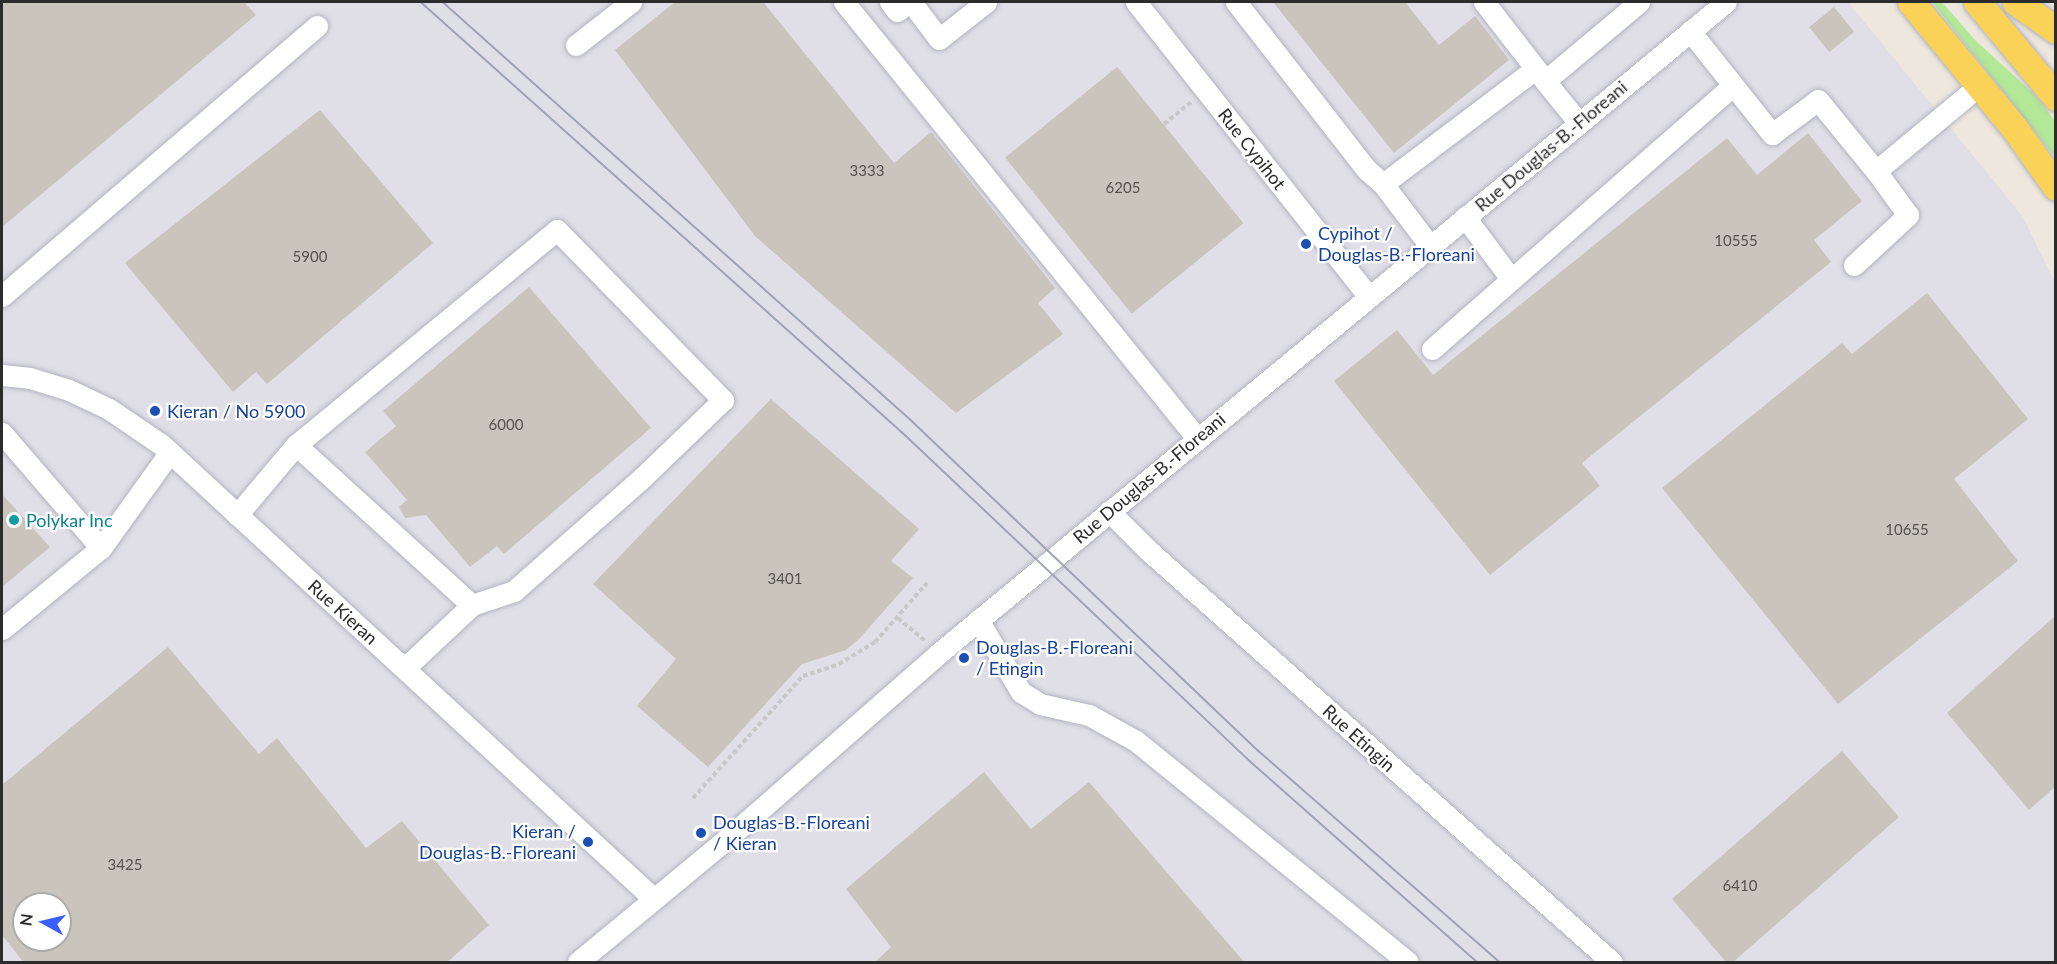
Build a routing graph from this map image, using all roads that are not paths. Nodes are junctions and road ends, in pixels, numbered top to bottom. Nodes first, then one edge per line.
1 (631, 2) edge
2 (844, 2) edge
3 (890, 2) edge
4 (910, 2) edge
5 (986, 2) edge
6 (1136, 2) edge
7 (1236, 2) edge
8 (1484, 2) edge
9 (1639, 2) edge
10 (1726, 2) edge
11 (1911, 2) edge
12 (1977, 2) edge
13 (2016, 2) edge
14 (317, 26) dead end
15 (2055, 30) edge
16 (1690, 31) junction
17 (576, 45) dead end
18 (1540, 75) junction
19 (1980, 85) junction
20 (1732, 86) junction
21 (2055, 97) edge
22 (1579, 123) junction
23 (1876, 171) junction
24 (1383, 184) junction
25 (2055, 187) edge
26 (1465, 217) junction
27 (1430, 246) junction
28 (1854, 265) dead end
29 (1511, 279) junction
30 (2, 296) edge
31 (1368, 296) junction
32 (1432, 349) dead end
33 (2, 375) edge
34 (2, 433) edge
35 (1197, 438) junction
36 (296, 445) junction
37 (170, 452) junction
38 (1109, 511) junction
39 (237, 515) junction
40 (101, 548) junction
41 (472, 605) junction
42 (978, 620) junction
43 (2, 629) edge
44 (405, 668) junction
45 (654, 899) junction
46 (578, 963) edge
47 (1408, 963) edge
48 (1612, 963) edge

1 - 17 street
2 - 35 street
3 - 4 street
4 - 5 street
6 - 31 street, Rue Cypihot
7 - 24 street
8 - 18 street
9 - 18 street
10 - 16 street, Rue Douglas-B.-Floreani
11 - 19 main road
12 - 21 main road
13 - 15 main road
14 - 30 street
16 - 20 street
16 - 22 street, Rue Douglas-B.-Floreani
18 - 22 street
18 - 24 street
19 - 23 street
19 - 25 main road
20 - 23 street
20 - 29 street
22 - 26 street, Rue Douglas-B.-Floreani
23 - 28 street
24 - 27 street
26 - 27 street, Rue Douglas-B.-Floreani
26 - 29 street
27 - 31 street, Rue Douglas-B.-Floreani
29 - 32 street
31 - 35 street, Rue Douglas-B.-Floreani
33 - 37 street, Rue Kieran
34 - 40 street
35 - 38 street, Rue Douglas-B.-Floreani
36 - 39 street
36 - 41 street
36 - 41 street
37 - 39 street, Rue Kieran
37 - 40 street
38 - 42 street, Rue Douglas-B.-Floreani
38 - 48 street, Rue Etingin
39 - 44 street, Rue Kieran
40 - 43 street
41 - 44 street
42 - 45 street, Rue Douglas-B.-Floreani
42 - 47 street
44 - 45 street, Rue Kieran
45 - 46 street, Rue Douglas-B.-Floreani

